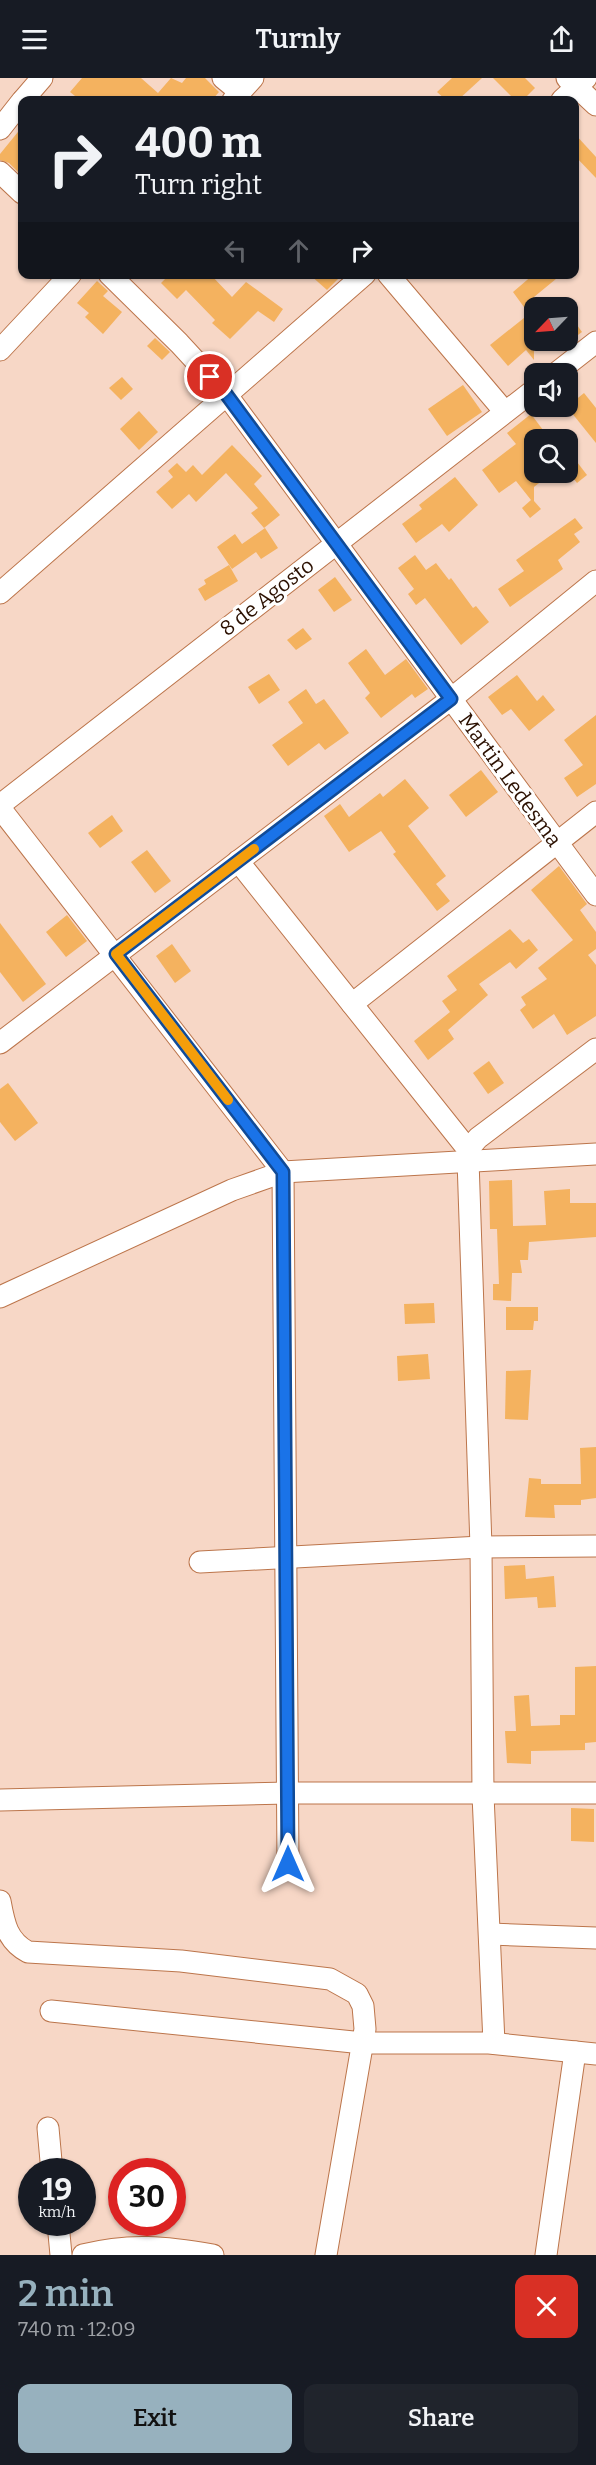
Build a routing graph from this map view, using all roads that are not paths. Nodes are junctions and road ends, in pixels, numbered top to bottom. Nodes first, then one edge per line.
1 (42, 78) edge
2 (223, 78) edge
3 (574, 86) edge
4 (242, 90) edge
5 (27, 96) edge
6 (596, 105) edge
7 (18, 107) edge
8 (0, 129) edge
9 (0, 172) edge
10 (18, 189) edge
11 (66, 279) edge
12 (114, 279) edge
13 (359, 279) edge
14 (392, 279) edge
15 (596, 342) edge
16 (0, 350) edge
17 (569, 363) edge
18 (226, 394) junction
19 (524, 398) edge
20 (505, 412) junction
21 (336, 543) junction
22 (596, 581) edge
23 (0, 593) edge
24 (451, 699) junction
25 (0, 807) edge
26 (596, 812) edge
27 (556, 843) junction
28 (238, 861) junction
29 (596, 895) edge
30 (116, 954) junction
31 (352, 1004) junction
32 (0, 1043) edge
33 (596, 1049) edge
34 (596, 1154) edge
35 (469, 1156) junction
36 (283, 1172) junction
37 (0, 1297) edge
38 (596, 1546) edge
39 (481, 1547) junction
40 (285, 1557) junction
41 (200, 1562) dead end
42 (288, 1793) junction
43 (596, 1793) edge
44 (483, 1795) junction
45 (0, 1800) edge
46 (288, 1864) dead end
47 (0, 1901) edge
48 (490, 1934) junction
49 (596, 1938) edge
50 (6, 1940) edge
51 (51, 2011) dead end
52 (363, 2043) junction
53 (494, 2043) junction
54 (585, 2053) edge
55 (48, 2128) dead end
56 (51, 2158) edge
57 (59, 2236) edge
58 (165, 2251) edge
59 (61, 2255) edge
60 (83, 2255) edge
61 (213, 2255) edge
62 (326, 2255) edge
63 (546, 2255) edge

1 - 5 street
2 - 4 street
3 - 6 street
7 - 8 street
9 - 10 street
11 - 16 street
12 - 18 street, Martin Ledesma
13 - 18 street
14 - 20 street
15 - 17 street
18 - 21 street, Martin Ledesma
18 - 23 street
19 - 20 street, 8 de Agosto
20 - 21 street, 8 de Agosto
21 - 24 street, Martin Ledesma
21 - 25 street, 8 de Agosto
22 - 24 street
24 - 27 street, Martin Ledesma
24 - 28 street
25 - 30 street
26 - 27 street
27 - 29 street, Martin Ledesma
27 - 31 street
28 - 30 street
28 - 31 street
30 - 32 street
30 - 36 street
31 - 35 street
33 - 35 street
34 - 35 street
35 - 36 street
35 - 39 street
36 - 37 street
36 - 40 street
38 - 39 street
39 - 40 street
39 - 44 street
40 - 41 street
40 - 42 street
42 - 44 street
42 - 45 street
42 - 46 street
43 - 44 street
44 - 48 street
47 - 50 street
48 - 49 street
48 - 53 street
50 - 52 street
51 - 52 street
52 - 53 street
52 - 62 street
53 - 54 street
54 - 63 street
55 - 56 street
57 - 59 street
58 - 60 street
58 - 61 street

